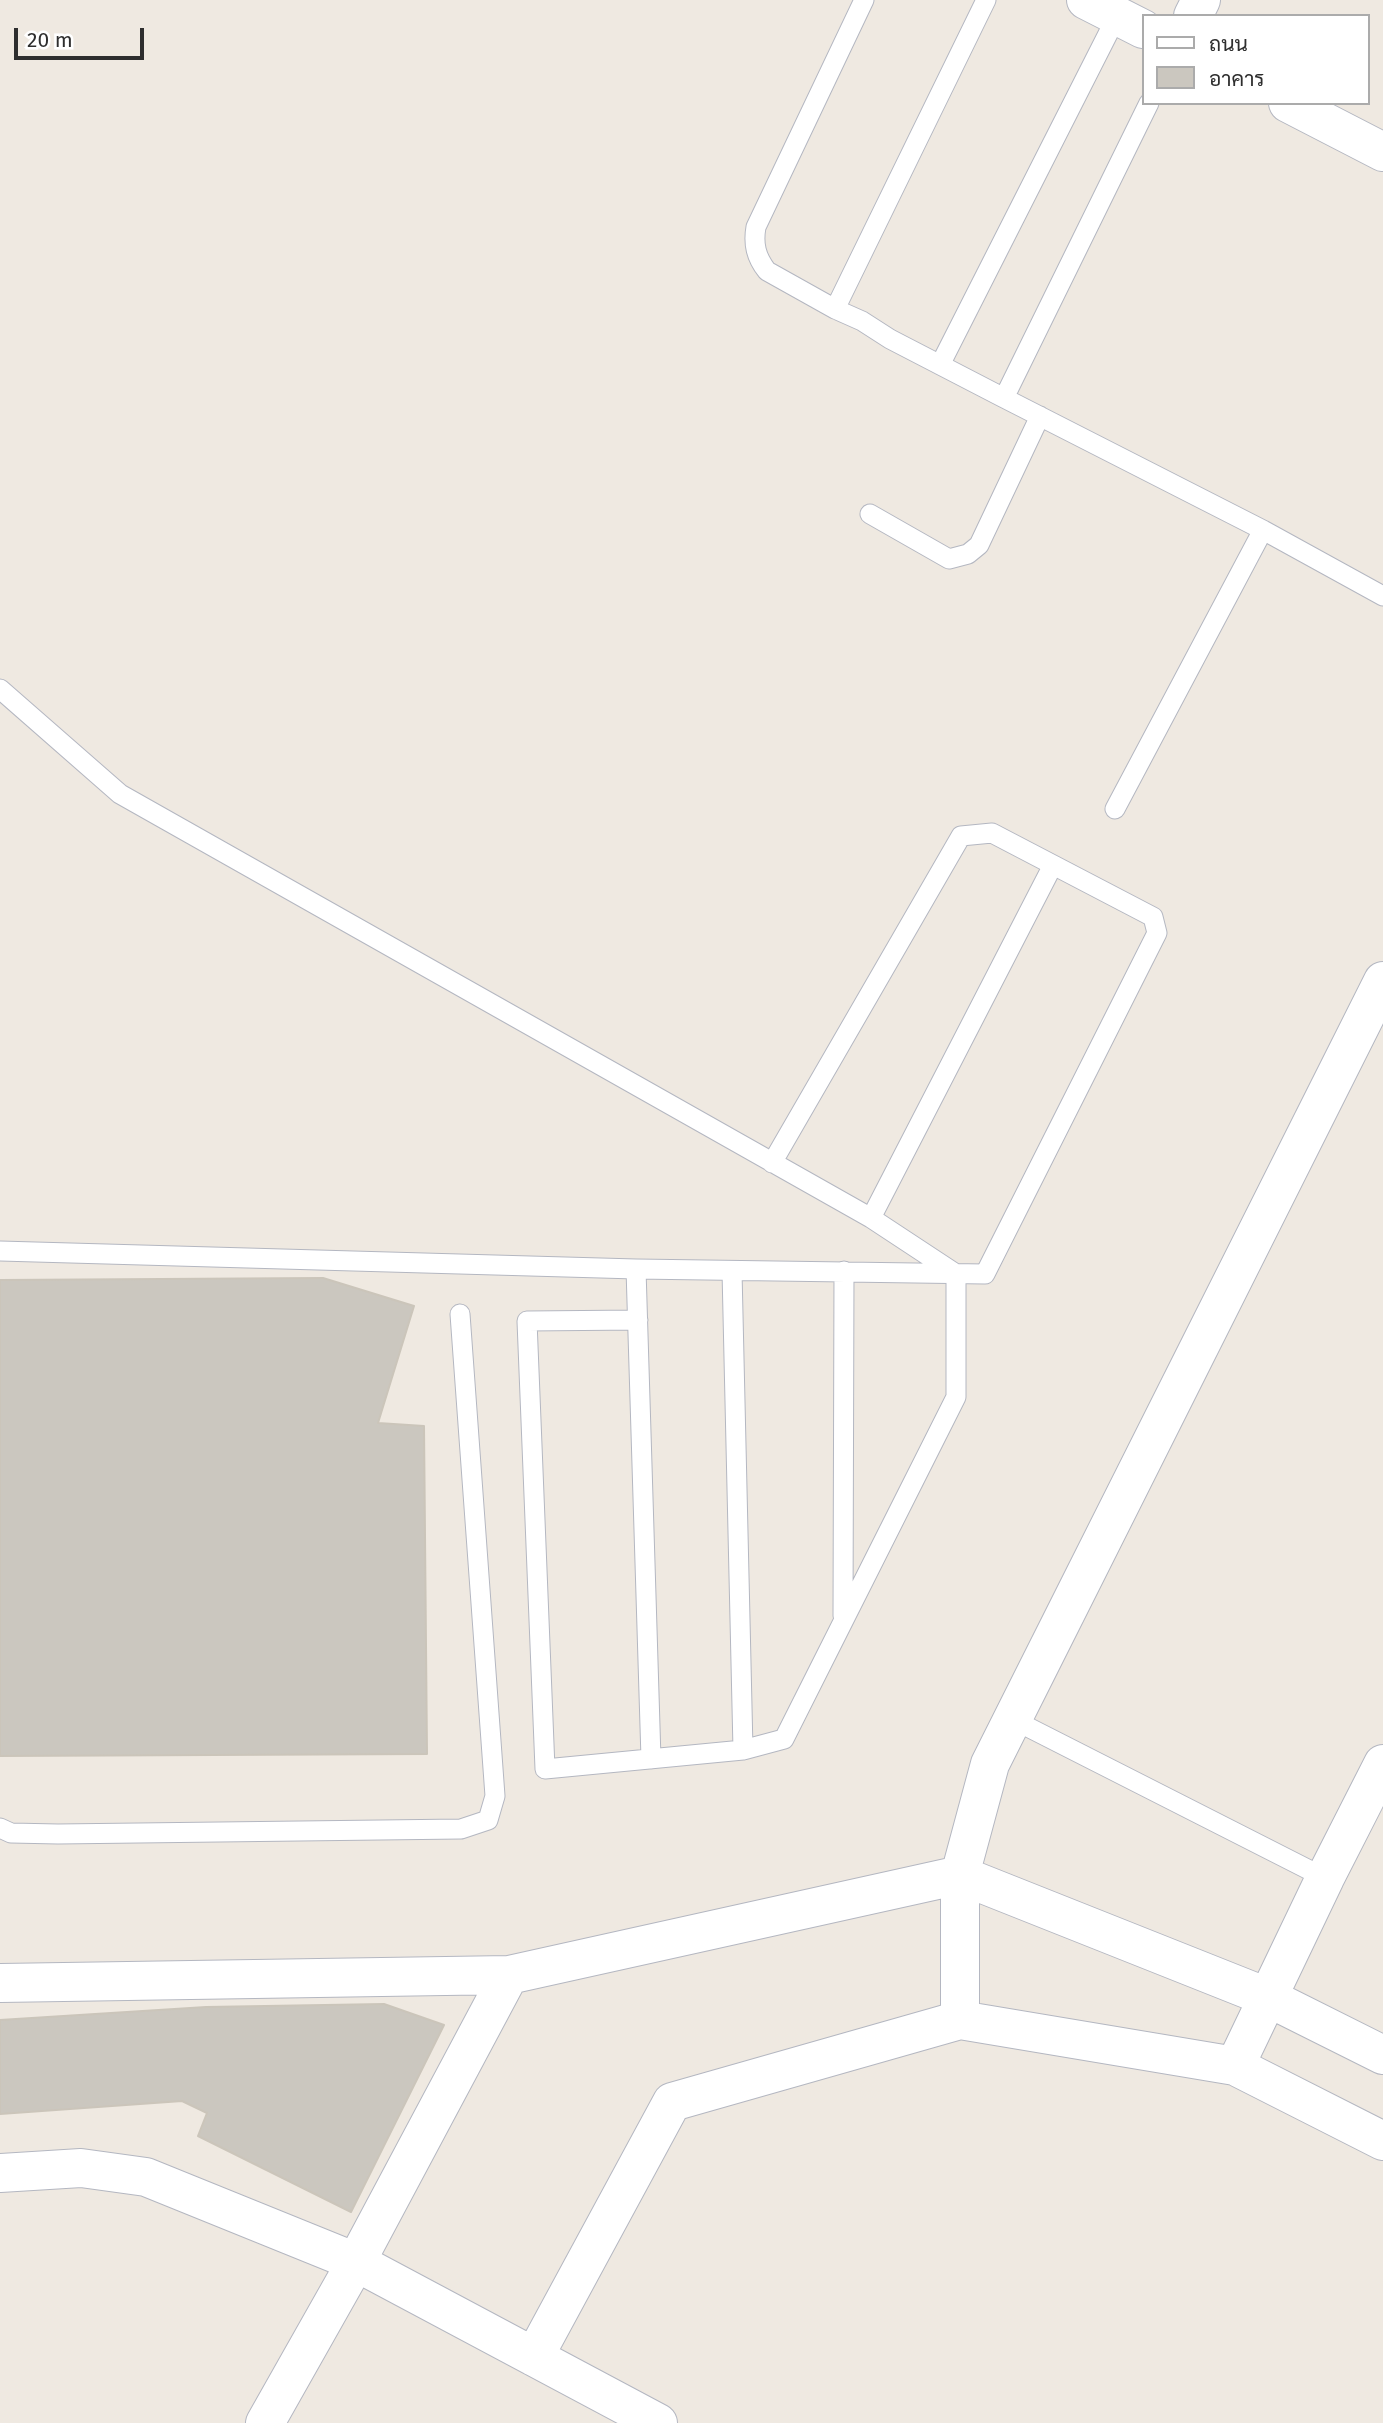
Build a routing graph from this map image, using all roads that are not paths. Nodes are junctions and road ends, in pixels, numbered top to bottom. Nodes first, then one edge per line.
1 (863, 0) edge
2 (986, 0) edge
3 (1115, 15) edge
4 (1148, 105) edge
5 (1292, 105) edge
6 (1383, 152) edge
7 (835, 309) junction
8 (940, 365) junction
9 (1004, 398) junction
10 (1040, 416) junction
11 (870, 514) dead end
12 (1263, 530) junction
13 (1383, 596) edge
14 (0, 690) edge
15 (1115, 809) dead end
16 (1053, 864) junction
17 (1383, 981) edge
18 (772, 1163) junction
19 (871, 1218) junction
20 (0, 1251) edge
21 (636, 1269) junction
22 (732, 1271) junction
23 (844, 1271) junction
24 (956, 1274) junction
25 (460, 1314) dead end
26 (638, 1320) junction
27 (843, 1622) junction
28 (1012, 1719) junction
29 (743, 1750) junction
30 (651, 1759) junction
31 (1383, 1764) edge
32 (0, 1829) edge
33 (960, 1875) junction
34 (1325, 1878) junction
35 (509, 1975) junction
36 (0, 1983) edge
37 (1267, 1997) junction
38 (960, 2020) junction
39 (1383, 2055) edge
40 (1235, 2066) junction
41 (1383, 2141) edge
42 (0, 2174) edge
43 (356, 2262) junction
44 (534, 2357) junction
45 (265, 2423) edge
46 (658, 2423) edge

1 - 7 lane
2 - 7 lane
3 - 8 lane
4 - 9 lane
5 - 6 street
7 - 8 lane
8 - 9 lane
9 - 10 lane
10 - 11 lane
10 - 12 lane
12 - 13 lane
12 - 15 lane
14 - 18 lane
16 - 18 lane
16 - 19 lane
16 - 24 lane
17 - 28 street
18 - 19 lane
19 - 24 lane
20 - 21 lane
21 - 22 lane
21 - 26 lane
22 - 23 lane
22 - 29 lane
23 - 24 lane
23 - 27 lane
24 - 27 lane
25 - 32 lane
26 - 30 lane
26 - 30 lane
27 - 29 lane
28 - 33 street
28 - 34 lane
29 - 30 lane
31 - 34 street
33 - 35 street
33 - 37 street
33 - 38 street
34 - 37 street
35 - 36 street
35 - 43 street
37 - 39 street
37 - 40 street
38 - 40 street
38 - 44 street
40 - 41 street
42 - 43 street
43 - 44 street
43 - 45 street
44 - 46 street

